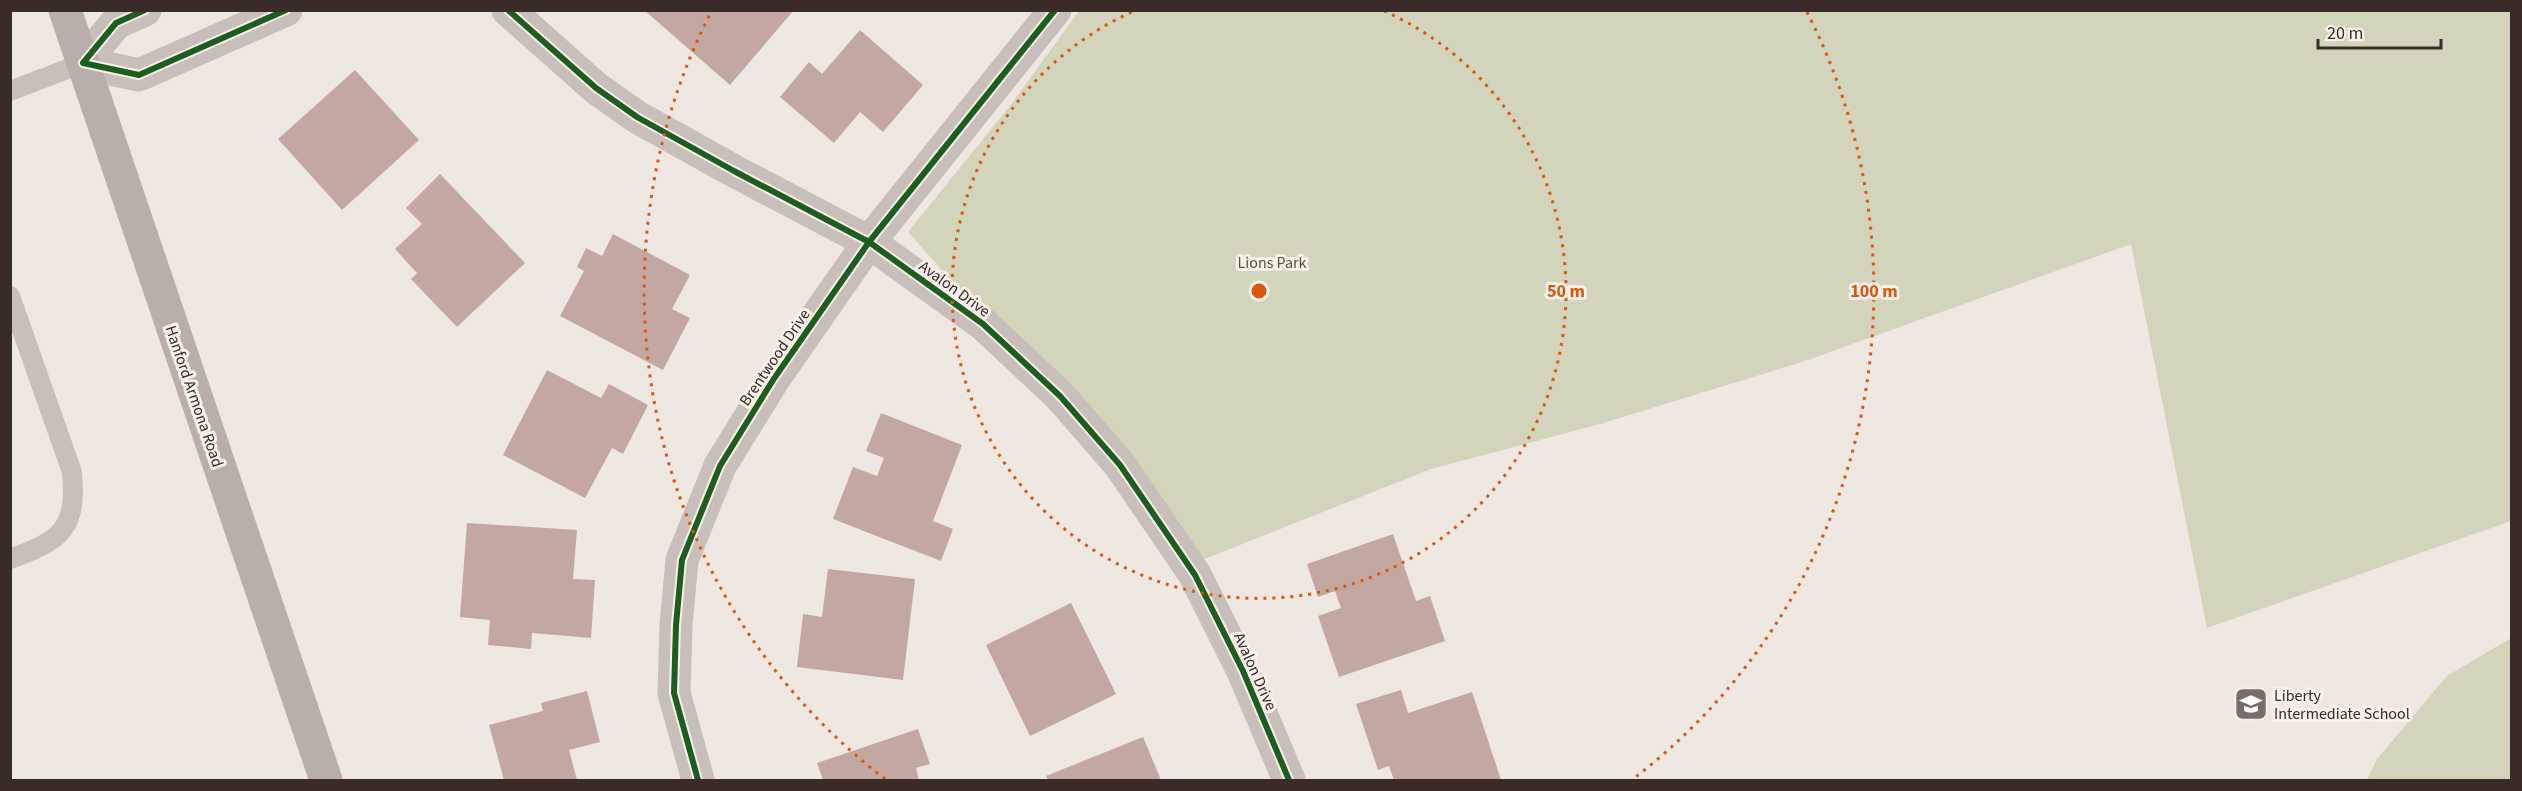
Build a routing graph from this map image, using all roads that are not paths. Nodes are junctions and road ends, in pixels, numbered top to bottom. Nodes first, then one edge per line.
1 (65, 10) edge
2 (145, 10) edge
3 (286, 10) edge
4 (508, 10) edge
5 (1055, 10) edge
6 (83, 63) junction
7 (10, 92) edge
8 (869, 242) junction
9 (10, 296) edge
10 (10, 559) edge
11 (326, 780) edge
12 (698, 780) edge
13 (1289, 780) edge

1 - 6 main road, Hanford Armona Road
2 - 6 street
3 - 6 street
4 - 8 street, Avalon Drive
5 - 8 street, Brentwood Drive
6 - 7 lane
6 - 11 main road, Hanford Armona Road
8 - 12 street, Brentwood Drive
8 - 13 street, Avalon Drive
9 - 10 lane

